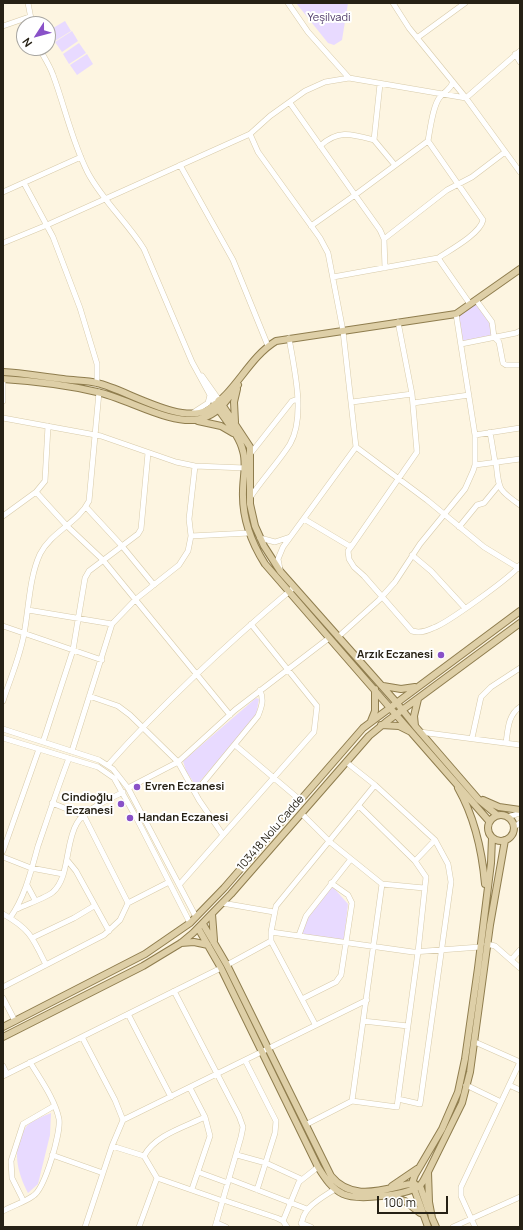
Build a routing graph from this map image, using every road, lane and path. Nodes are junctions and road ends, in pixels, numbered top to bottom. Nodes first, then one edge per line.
1 (28, 3) edge
2 (288, 3) edge
3 (393, 3) edge
4 (465, 3) edge
5 (30, 16) edge
6 (16, 22) edge
7 (3, 26) edge
8 (417, 38) junction
9 (520, 51) edge
10 (515, 54) junction
11 (43, 56) edge
12 (520, 62) edge
13 (349, 78) junction
14 (452, 82) junction
15 (380, 84) junction
16 (441, 95) junction
17 (466, 98) junction
18 (290, 103) junction
19 (250, 134) junction
20 (374, 140) junction
21 (428, 141) junction
22 (320, 146) junction
23 (505, 152) junction
24 (81, 156) junction
25 (394, 164) junction
26 (180, 166) junction
27 (520, 172) edge
28 (24, 183) junction
29 (458, 184) junction
30 (3, 192) edge
31 (355, 195) junction
32 (106, 199) junction
33 (46, 225) junction
34 (312, 226) junction
35 (384, 239) junction
36 (3, 243) edge
37 (438, 258) junction
38 (385, 268) junction
39 (520, 269) edge
40 (333, 277) junction
41 (476, 300) junction
42 (470, 304) junction
43 (456, 314) junction
44 (398, 322) junction
45 (343, 331) junction
46 (520, 331) edge
47 (289, 338) junction
48 (494, 338) junction
49 (461, 344) junction
50 (268, 346) junction
51 (192, 362) junction
52 (520, 364) edge
53 (3, 372) edge
54 (244, 375) junction
55 (3, 380) edge
56 (97, 382) junction
57 (238, 385) junction
58 (99, 392) junction
59 (412, 394) junction
60 (210, 395) junction
61 (469, 395) junction
62 (298, 399) junction
63 (3, 401) edge
64 (352, 402) junction
65 (413, 403) junction
66 (219, 405) junction
67 (188, 417) junction
68 (3, 418) edge
69 (236, 423) junction
70 (48, 426) junction
71 (520, 428) edge
72 (490, 432) junction
73 (95, 435) junction
74 (235, 435) junction
75 (475, 435) junction
76 (356, 448) junction
77 (148, 453) junction
78 (251, 453) junction
79 (520, 459) edge
80 (496, 462) junction
81 (475, 465) junction
82 (195, 466) junction
83 (245, 468) junction
84 (398, 478) junction
85 (498, 486) junction
86 (36, 492) junction
87 (249, 498) junction
88 (520, 505) edge
89 (86, 507) junction
90 (444, 514) junction
91 (3, 516) edge
92 (304, 519) junction
93 (67, 526) junction
94 (459, 526) junction
95 (249, 533) junction
96 (191, 536) junction
97 (291, 537) junction
98 (259, 538) junction
99 (122, 546) junction
100 (350, 546) junction
101 (412, 556) junction
102 (103, 560) junction
103 (520, 567) edge
104 (280, 571) junction
105 (154, 585) junction
106 (294, 587) junction
107 (288, 591) junction
108 (382, 597) junction
109 (136, 599) junction
110 (465, 608) junction
111 (28, 610) junction
112 (520, 611) edge
113 (79, 619) junction
114 (520, 623) edge
115 (112, 624) junction
116 (251, 624) junction
117 (3, 626) edge
118 (24, 633) junction
119 (338, 637) junction
120 (329, 638) junction
121 (73, 650) junction
122 (102, 660) junction
123 (520, 668) edge
124 (286, 669) junction
125 (196, 675) junction
126 (382, 686) junction
127 (417, 687) junction
128 (260, 690) junction
129 (375, 690) junction
130 (89, 696) junction
131 (418, 699) junction
132 (3, 701) edge
133 (396, 702) junction
134 (390, 707) junction
135 (520, 707) edge
136 (403, 709) junction
137 (396, 714) junction
138 (230, 715) junction
139 (371, 721) junction
140 (381, 725) junction
141 (415, 726) junction
142 (142, 727) junction
143 (3, 729) edge
144 (411, 732) junction
145 (420, 732) junction
146 (3, 738) edge
147 (472, 738) junction
148 (43, 742) junction
149 (506, 743) junction
150 (235, 745) junction
151 (520, 745) edge
152 (39, 749) junction
153 (72, 752) junction
154 (69, 758) junction
155 (178, 762) junction
156 (346, 762) junction
157 (108, 764) junction
158 (452, 778) junction
159 (274, 779) junction
160 (376, 785) junction
161 (128, 788) junction
162 (194, 790) junction
163 (123, 792) junction
164 (475, 795) junction
165 (300, 800) junction
166 (52, 803) junction
167 (359, 806) junction
168 (520, 810) edge
169 (520, 813) edge
170 (302, 814) junction
171 (497, 815) junction
172 (84, 816) junction
173 (508, 817) junction
174 (489, 821) junction
175 (520, 823) edge
176 (514, 827) junction
177 (223, 835) junction
178 (492, 838) junction
179 (435, 840) junction
180 (505, 840) junction
181 (330, 842) junction
182 (3, 851) edge
183 (3, 857) edge
184 (351, 859) junction
185 (67, 860) junction
186 (415, 861) junction
187 (32, 868) junction
188 (63, 874) junction
189 (169, 882) junction
190 (331, 883) junction
191 (382, 884) junction
192 (27, 885) junction
193 (179, 885) junction
194 (424, 888) junction
195 (486, 892) junction
196 (35, 900) junction
197 (128, 903) junction
198 (222, 903) junction
199 (94, 906) junction
200 (17, 909) junction
201 (274, 912) junction
202 (3, 914) edge
203 (212, 914) junction
204 (196, 917) junction
205 (10, 918) junction
206 (190, 923) junction
207 (200, 926) junction
208 (109, 932) junction
209 (271, 932) junction
210 (299, 935) junction
211 (32, 938) junction
212 (271, 941) junction
213 (346, 941) junction
214 (180, 943) junction
215 (211, 944) junction
216 (487, 944) junction
217 (374, 945) junction
218 (480, 947) junction
219 (441, 950) junction
220 (520, 950) edge
221 (418, 952) junction
222 (512, 960) junction
223 (46, 965) junction
224 (224, 966) junction
225 (520, 968) edge
226 (3, 988) edge
227 (174, 992) junction
228 (3, 998) edge
229 (302, 999) junction
230 (367, 1000) junction
231 (128, 1014) junction
232 (363, 1020) junction
233 (15, 1021) junction
234 (315, 1024) junction
235 (408, 1026) junction
236 (3, 1027) edge
237 (3, 1037) edge
238 (82, 1037) junction
239 (475, 1042) junction
240 (266, 1049) junction
241 (245, 1060) junction
242 (30, 1062) junction
243 (520, 1062) edge
244 (3, 1066) edge
245 (217, 1074) junction
246 (5, 1075) edge
247 (466, 1085) junction
248 (509, 1085) junction
249 (190, 1088) junction
250 (520, 1090) edge
251 (171, 1097) junction
252 (398, 1099) junction
253 (352, 1101) junction
254 (501, 1102) junction
255 (54, 1106) junction
256 (205, 1117) junction
257 (123, 1120) junction
258 (306, 1124) junction
259 (112, 1146) junction
260 (52, 1155) junction
261 (237, 1155) junction
262 (144, 1156) junction
263 (266, 1163) junction
264 (422, 1165) junction
265 (318, 1167) junction
266 (103, 1172) junction
267 (198, 1172) junction
268 (428, 1172) junction
269 (157, 1178) junction
270 (301, 1179) junction
271 (229, 1181) junction
272 (413, 1186) junction
273 (420, 1186) junction
274 (192, 1189) junction
275 (335, 1189) junction
276 (386, 1189) junction
277 (257, 1190) junction
278 (383, 1196) junction
279 (520, 1197) edge
280 (23, 1200) junction
281 (223, 1200) junction
282 (290, 1203) junction
283 (307, 1209) junction
284 (3, 1211) edge
285 (423, 1215) junction
286 (432, 1218) junction
287 (471, 1218) junction
288 (283, 1221) junction
289 (216, 1225) edge
290 (302, 1225) edge
291 (85, 1227) edge
292 (139, 1227) edge
293 (226, 1227) edge
294 (287, 1227) edge
295 (311, 1227) edge
296 (428, 1227) edge
297 (436, 1227) edge
298 (453, 1227) edge
299 (475, 1227) edge

1 - 5 street
2 - 13 street
3 - 8 street
4 - 8 street
6 - 7 street
8 - 14 street
9 - 10 street
10 - 12 street
10 - 17 street
11 - 24 street
13 - 15 street
13 - 18 street
14 - 16 street
14 - 17 street
15 - 16 street
15 - 20 street
16 - 17 street
16 - 21 street
17 - 23 street
18 - 19 street
18 - 22 street
19 - 26 street
19 - 34 street
20 - 22 street
20 - 25 street
21 - 25 street
21 - 29 street
22 - 31 street
23 - 27 street
23 - 29 street
24 - 28 street
24 - 32 street
25 - 31 street
26 - 32 street
26 - 50 street
28 - 30 street
28 - 33 street
29 - 35 street
29 - 37 street
31 - 34 street
31 - 35 street
32 - 33 street
32 - 51 street
33 - 36 street
33 - 56 street
34 - 40 street
35 - 38 street
37 - 38 street
37 - 42 street
38 - 40 street
39 - 41 main road
40 - 45 street
41 - 42 main road
41 - 48 street
42 - 43 main road
43 - 44 main road
43 - 49 street
44 - 45 main road
44 - 59 street
45 - 47 main road
45 - 64 street
46 - 48 street
47 - 50 main road
47 - 62 street
48 - 49 street
48 - 52 street
49 - 61 street
50 - 54 main road
51 - 60 street
51 - 66 street
53 - 56 main road
54 - 57 main road
54 - 66 main road
55 - 58 main road
55 - 63 street
56 - 67 main road
57 - 66 main road
57 - 69 main road
58 - 67 main road
58 - 73 street
59 - 64 street
59 - 65 street
60 - 66 street
60 - 67 street
61 - 65 street
61 - 75 street
62 - 78 street
62 - 87 street
64 - 76 street
65 - 84 street
66 - 67 main road
66 - 69 main road
66 - 74 main road
67 - 74 main road
68 - 70 street
69 - 78 main road
70 - 73 street
70 - 86 street
71 - 72 street
72 - 75 street
72 - 80 street
73 - 77 street
73 - 89 street
74 - 83 main road
75 - 81 street
76 - 84 street
76 - 92 street
77 - 82 street
77 - 99 street
78 - 87 main road
79 - 80 street
80 - 81 street
80 - 85 street
81 - 90 street
82 - 83 street
82 - 96 street
83 - 95 main road
84 - 90 street
84 - 100 street
85 - 88 street
85 - 94 street
86 - 91 street
86 - 93 street
87 - 98 main road
89 - 93 street
89 - 99 street
90 - 94 street
90 - 101 street
92 - 97 street
92 - 100 street
93 - 102 street
93 - 111 street
94 - 103 street
95 - 96 street
95 - 107 main road
96 - 105 street
97 - 98 street
97 - 104 street
98 - 104 main road
99 - 102 street
99 - 105 street
100 - 108 street
101 - 108 street
101 - 110 street
102 - 109 street
102 - 113 street
103 - 110 street
104 - 106 main road
105 - 109 street
106 - 107 street
106 - 119 main road
107 - 116 street
107 - 120 main road
108 - 110 street
108 - 119 street
109 - 115 street
109 - 125 street
111 - 113 street
111 - 118 street
112 - 127 main road, 103418 Nolu Cadde
113 - 115 street
113 - 121 street
114 - 131 main road
115 - 122 street
116 - 124 street
116 - 125 street
117 - 118 street
118 - 121 street
118 - 132 street
119 - 126 main road
120 - 124 street
120 - 129 main road
121 - 122 street
121 - 148 street
122 - 130 street
123 - 147 street
124 - 128 street
124 - 159 street
125 - 138 street
125 - 142 street
126 - 127 main road
126 - 133 main road
127 - 133 main road, 103418 Nolu Cadde
128 - 138 street
128 - 150 street
129 - 134 main road
129 - 139 main road
130 - 142 street
130 - 153 street
131 - 136 main road
131 - 141 main road
133 - 134 main road, 103418 Nolu Cadde
133 - 136 main road
134 - 137 main road
134 - 139 main road, 103418 Nolu Cadde
135 - 149 street
136 - 137 main road
136 - 141 main road
137 - 140 main road
137 - 144 main road
138 - 155 street
139 - 165 main road, 103418 Nolu Cadde
140 - 144 main road
140 - 156 main road
141 - 145 main road
142 - 155 street
142 - 157 street
143 - 148 street
144 - 158 main road
145 - 147 street
145 - 164 main road
146 - 152 street
147 - 149 street
148 - 153 street
149 - 151 street
150 - 159 street
150 - 162 street
152 - 154 street
152 - 182 street
153 - 157 street
154 - 163 street
154 - 166 street
155 - 161 street
155 - 162 street
156 - 160 street
156 - 170 main road
157 - 161 street
158 - 174 main road
158 - 195 main road
159 - 165 street
159 - 177 street
160 - 167 street
160 - 179 street
161 - 193 street
162 - 177 street
163 - 172 street
163 - 189 street
164 - 168 main road
164 - 171 main road
165 - 204 main road, 103418 Nolu Cadde
166 - 172 street
166 - 187 street
167 - 181 street
167 - 186 street
169 - 173 street
170 - 181 street
170 - 198 main road
171 - 173 main road
171 - 174 main road
172 - 185 street
172 - 197 street
173 - 176 main road
174 - 178 main road
175 - 176 street
176 - 180 main road
177 - 193 street
178 - 180 main road
178 - 195 main road
179 - 186 street
179 - 219 street
180 - 216 main road
181 - 184 street
181 - 201 street
183 - 187 street
184 - 190 street
184 - 191 street
185 - 188 street
185 - 199 street
186 - 194 street
187 - 188 street
187 - 192 street
188 - 196 street
189 - 197 street
189 - 206 street
190 - 210 street
190 - 213 street
191 - 194 street
191 - 217 street
192 - 196 street
192 - 200 street
193 - 204 street
194 - 221 street
195 - 218 main road
196 - 200 street
197 - 208 street
198 - 201 street
198 - 203 main road
199 - 208 street
199 - 211 street
200 - 205 street
201 - 209 street
202 - 205 street
203 - 207 main road
203 - 215 main road
204 - 206 main road, 103418 Nolu Cadde
205 - 211 street
206 - 233 main road, 103418 Nolu Cadde
207 - 214 main road
207 - 215 main road
208 - 223 street
209 - 210 street
209 - 212 street
210 - 213 street
211 - 223 street
212 - 224 street
212 - 229 street
213 - 217 street
213 - 229 street
214 - 215 main road
214 - 237 main road
215 - 224 main road
216 - 222 street
216 - 239 main road
217 - 221 street
217 - 230 street
218 - 219 street
218 - 264 main road
219 - 221 street
219 - 252 street
220 - 222 street
221 - 235 street
222 - 225 street
223 - 226 street
224 - 227 street
224 - 240 main road
227 - 231 street
227 - 245 street
228 - 233 street
229 - 234 street
230 - 232 street
230 - 234 street
231 - 238 street
231 - 251 street
232 - 235 street
232 - 253 street
233 - 236 main road, 103418 Nolu Cadde
234 - 240 street
235 - 252 street
238 - 242 street
238 - 257 street
239 - 243 street
239 - 247 main road
240 - 241 street
240 - 258 main road
240 - 265 main road
241 - 245 street
241 - 263 street
242 - 246 street
242 - 255 street
243 - 248 street
244 - 246 street
245 - 249 street
245 - 261 street
247 - 254 street
247 - 268 main road
248 - 250 street
248 - 254 street
249 - 251 street
249 - 256 street
251 - 257 street
252 - 253 street
253 - 258 street
254 - 287 street
255 - 260 street
255 - 280 street
256 - 262 street
256 - 267 street
257 - 259 street
258 - 276 main road
259 - 262 street
259 - 266 street
260 - 266 street
260 - 280 street
261 - 263 street
261 - 271 street
262 - 269 street
263 - 270 street
263 - 277 street
264 - 272 main road
264 - 276 main road
265 - 270 street
265 - 275 main road
266 - 291 street
267 - 271 street
267 - 274 street
268 - 273 main road
268 - 286 main road
269 - 274 street
269 - 292 street
270 - 282 street
271 - 277 street
271 - 281 street
272 - 273 main road
272 - 276 main road
272 - 278 main road
272 - 285 main road
273 - 286 main road
274 - 281 street
275 - 278 main road
275 - 283 street
277 - 282 street
278 - 285 main road
279 - 287 street
280 - 284 street
281 - 288 street
281 - 289 street
282 - 283 street
282 - 288 street
283 - 290 street
285 - 296 main road
286 - 297 main road
287 - 298 street
287 - 299 street
288 - 294 street
289 - 293 street
290 - 295 street

